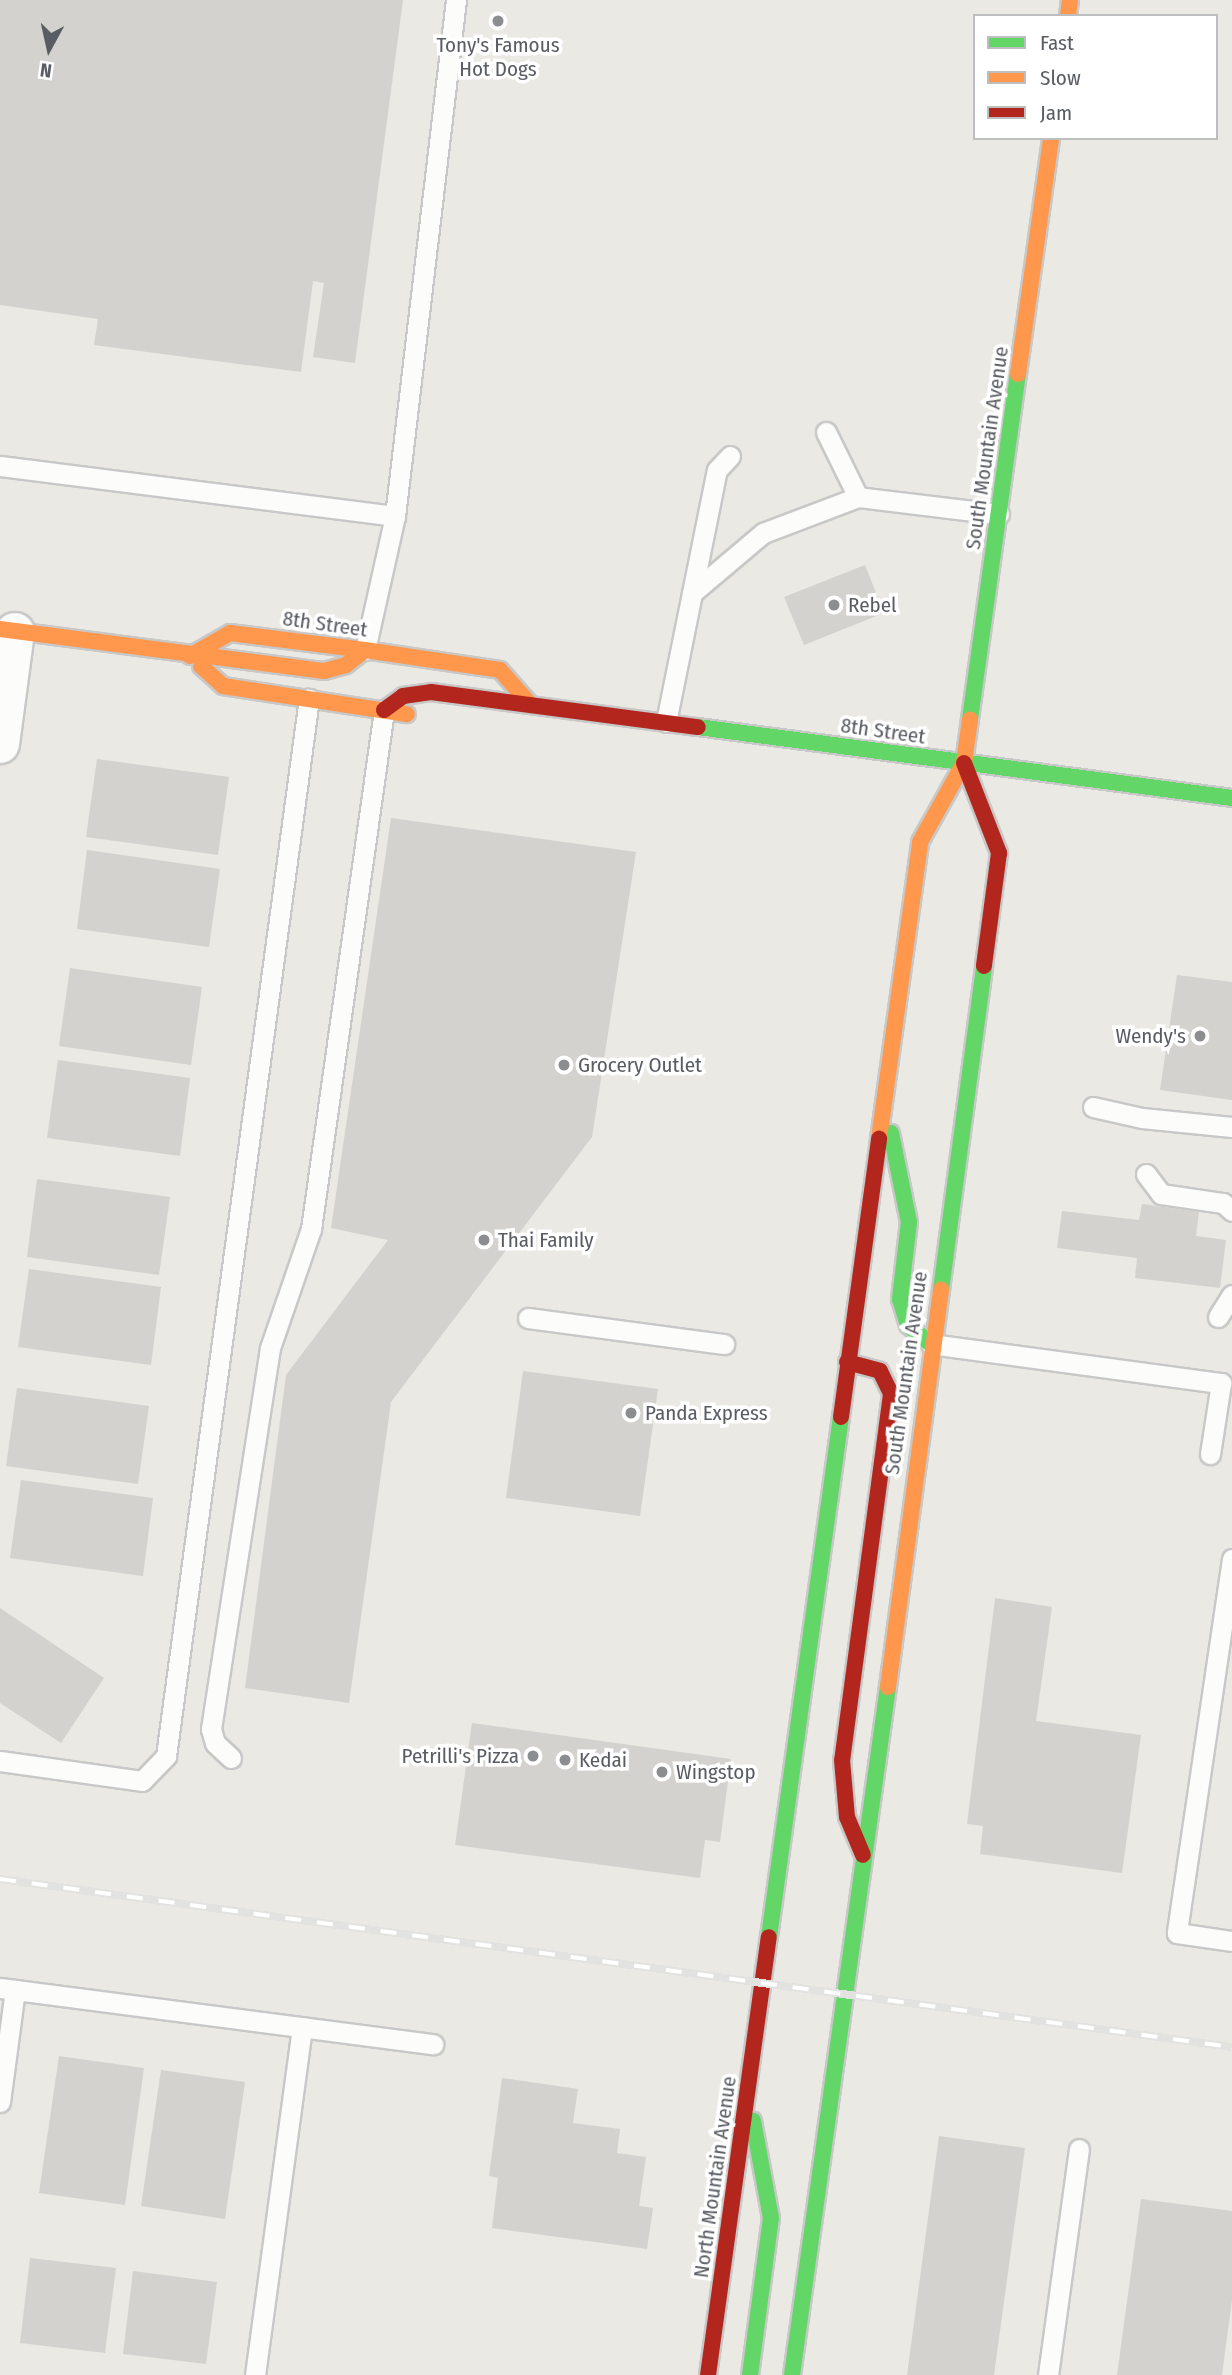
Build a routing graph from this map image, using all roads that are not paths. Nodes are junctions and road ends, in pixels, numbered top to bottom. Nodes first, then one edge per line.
1 (456, 0) edge
2 (1051, 140) edge
3 (826, 432) dead end
4 (730, 456) dead end
5 (0, 466) edge
6 (858, 497) junction
7 (999, 514) junction
8 (394, 516) junction
9 (692, 593) junction
10 (8, 631) edge
11 (365, 650) junction
12 (190, 656) junction
13 (309, 699) junction
14 (529, 703) junction
15 (384, 710) junction
16 (423, 716) dead end
17 (498, 720) dead end
18 (666, 722) junction
19 (0, 744) edge
20 (964, 763) junction
21 (1232, 798) edge
22 (885, 1107) junction
23 (1093, 1107) dead end
24 (1232, 1127) edge
25 (1146, 1174) dead end
26 (1232, 1211) edge
27 (1232, 1295) edge
28 (1218, 1317) dead end
29 (528, 1318) dead end
30 (724, 1344) dead end
31 (931, 1344) junction
32 (847, 1362) junction
33 (1210, 1454) dead end
34 (1232, 1559) edge
35 (231, 1758) dead end
36 (0, 1760) edge
37 (866, 1860) junction
38 (1232, 1941) edge
39 (763, 1984) joint
40 (8, 1989) edge
41 (302, 2028) junction
42 (433, 2044) dead end
43 (747, 2095) junction
44 (0, 2102) edge
45 (1079, 2150) dead end
46 (255, 2375) edge
47 (708, 2375) edge
48 (750, 2375) edge
49 (792, 2375) edge
50 (1048, 2375) edge

1 - 8 lane
2 - 7 main road, South Mountain Avenue
3 - 6 lane
4 - 9 lane
5 - 8 lane
6 - 7 lane
6 - 9 lane
7 - 20 main road, South Mountain Avenue
8 - 11 lane
9 - 18 lane
10 - 12 main road
10 - 19 street
11 - 12 main road
11 - 12 main road, 8th Street
11 - 14 main road, 8th Street
12 - 13 main road
13 - 15 main road
13 - 36 lane
14 - 15 main road
14 - 17 main road
14 - 18 main road, 8th Street
15 - 16 main road
15 - 35 lane
18 - 20 main road, 8th Street
20 - 21 main road, 8th Street
20 - 22 main road, South Mountain Avenue
20 - 31 main road, South Mountain Avenue
22 - 31 main road
22 - 32 main road, South Mountain Avenue
23 - 24 lane
25 - 26 lane
27 - 28 lane
29 - 30 lane
31 - 33 lane
31 - 37 main road, South Mountain Avenue
32 - 37 main road
32 - 39 main road, South Mountain Avenue
34 - 38 lane
37 - 49 main road, South Mountain Avenue
39 - 43 main road, North Mountain Avenue
40 - 41 lane
40 - 44 lane
41 - 42 lane
41 - 46 lane
43 - 47 main road, North Mountain Avenue
43 - 48 main road
45 - 50 lane

